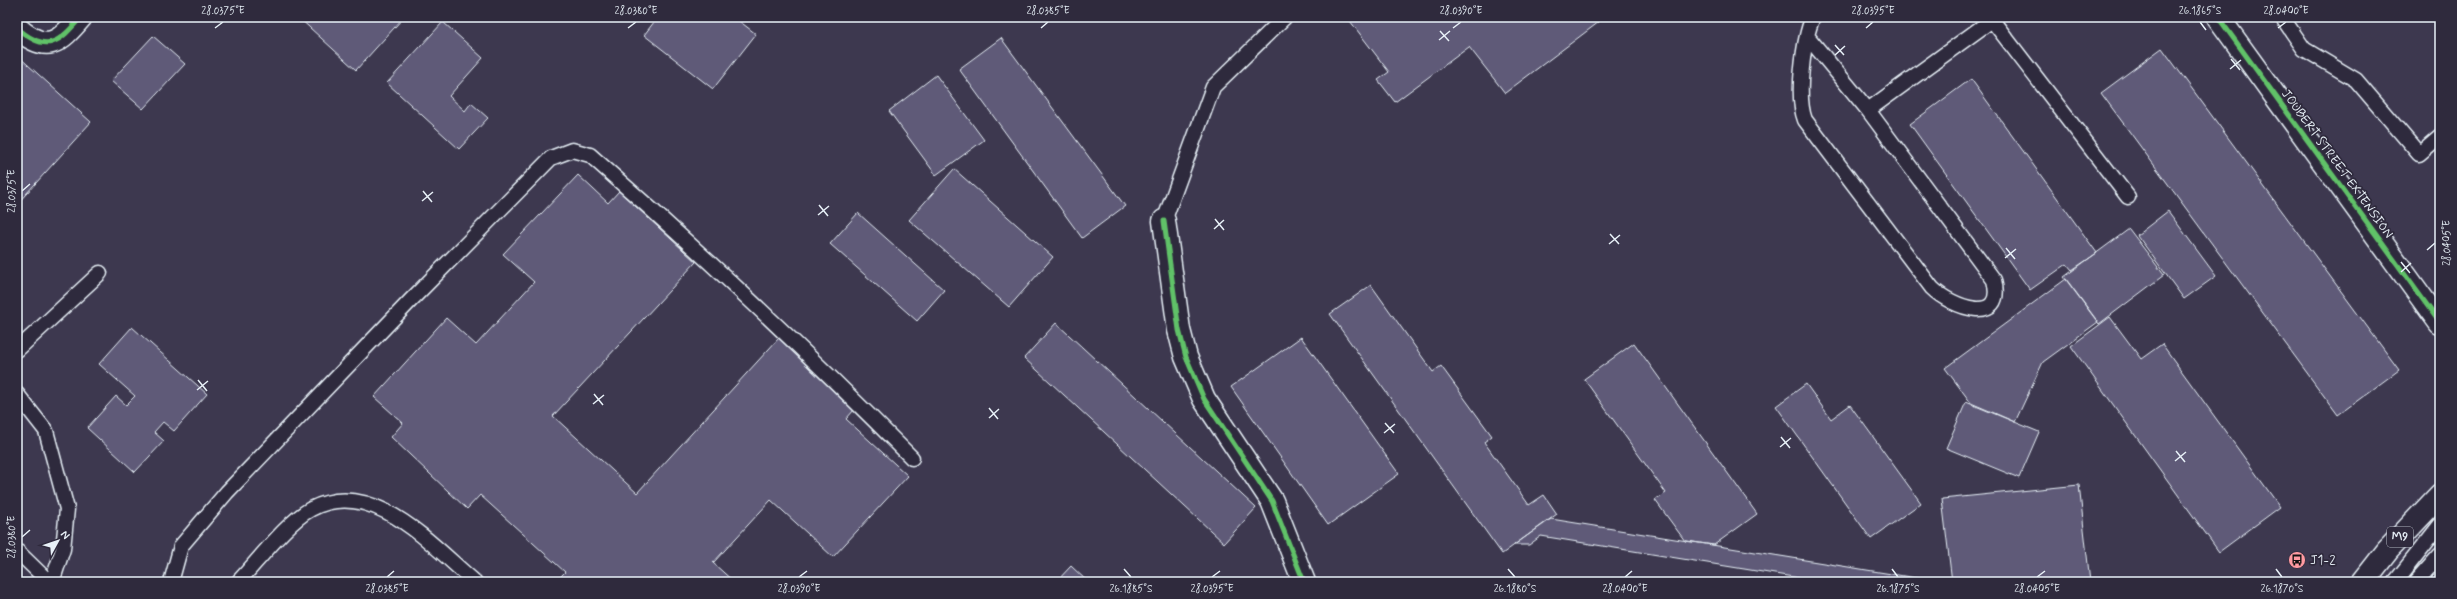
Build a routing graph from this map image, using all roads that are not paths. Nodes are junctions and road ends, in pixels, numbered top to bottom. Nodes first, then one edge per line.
1 (81, 17) edge
2 (1285, 17) edge
3 (1813, 17) edge
4 (2218, 17) edge
5 (2282, 17) edge
6 (1994, 19) edge
7 (17, 28) edge
8 (1807, 36) junction
9 (1868, 110) junction
10 (2440, 136) edge
11 (2128, 197) dead end
12 (1164, 221) joint
13 (100, 273) dead end
14 (2440, 323) edge
15 (17, 350) edge
16 (17, 394) edge
17 (912, 458) dead end
18 (2440, 494) edge
19 (2440, 525) edge
20 (17, 551) edge
21 (2440, 555) edge
22 (51, 582) edge
23 (171, 582) edge
24 (238, 582) edge
25 (475, 582) edge
26 (1304, 582) edge
27 (2363, 582) edge
28 (2395, 582) edge
29 (2416, 582) edge

1 - 7 street
2 - 12 lane
3 - 8 lane
4 - 14 street, JOUBERT STREET EXTENSION
5 - 10 lane
6 - 9 lane
6 - 11 lane
8 - 9 lane
8 - 9 lane
12 - 26 street
13 - 15 lane
16 - 22 lane
17 - 23 lane
18 - 27 street, M9
19 - 28 lane
20 - 22 lane
21 - 29 lane
24 - 25 lane

